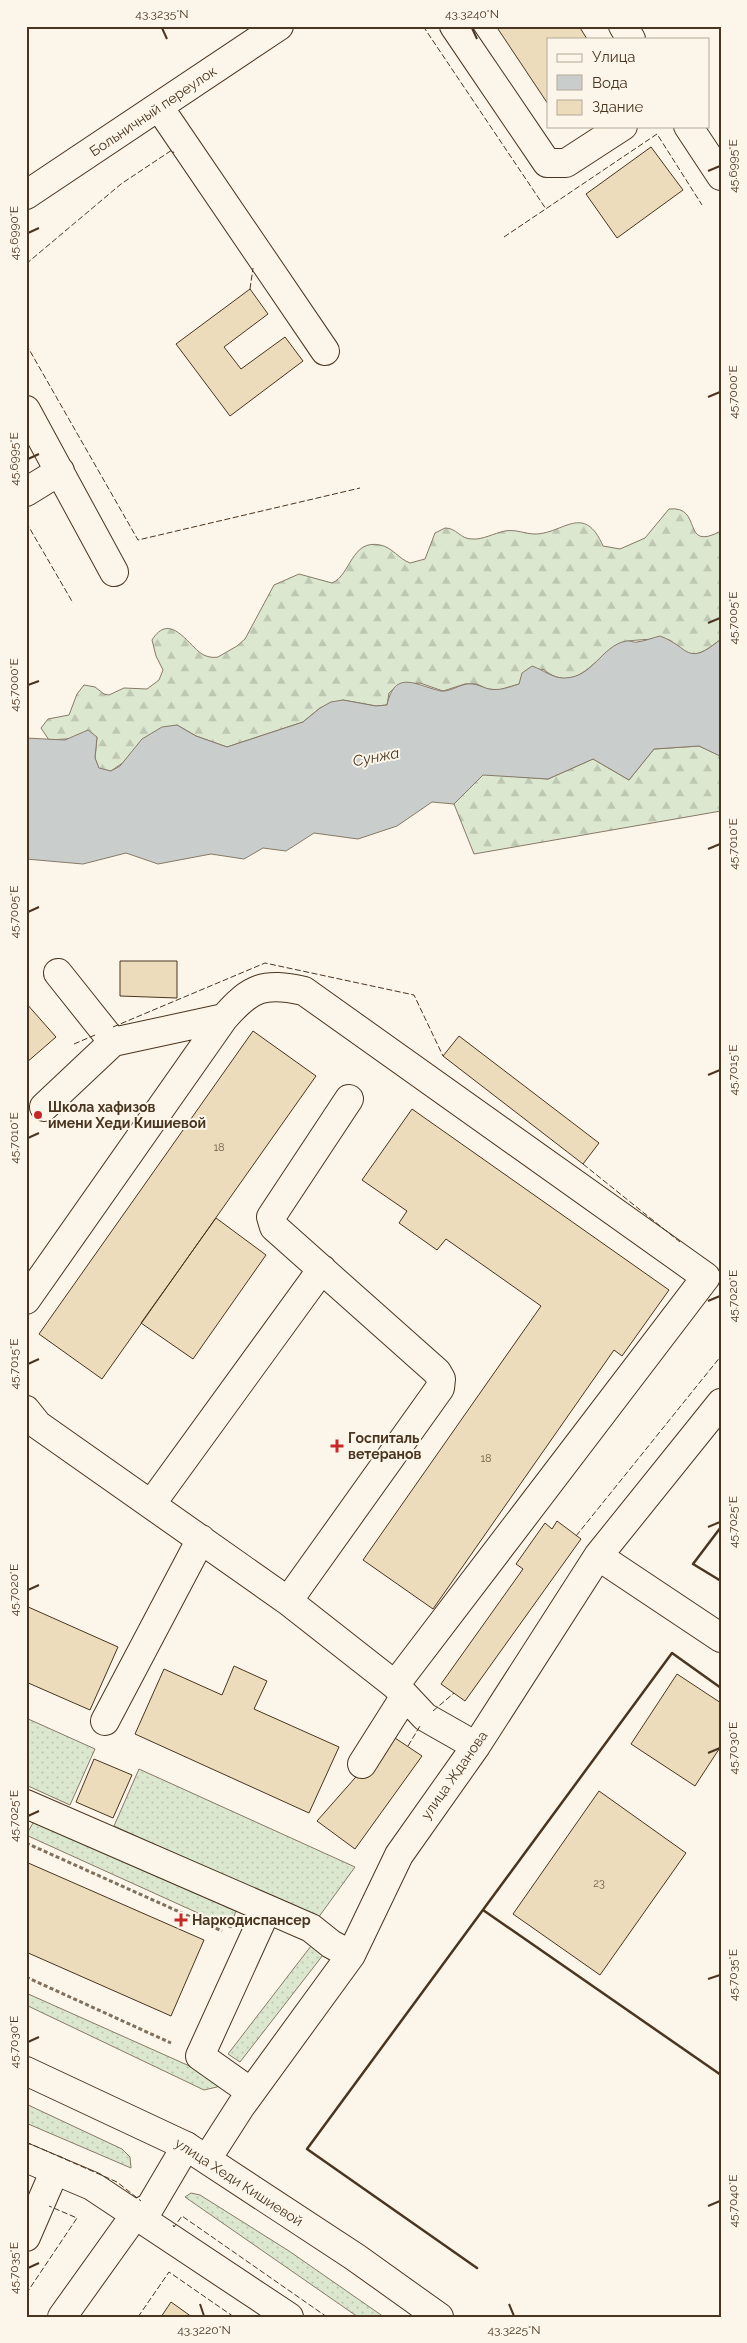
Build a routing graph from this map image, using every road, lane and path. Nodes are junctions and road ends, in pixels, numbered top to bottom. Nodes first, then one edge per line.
1 (279, 26) edge
2 (454, 26) edge
3 (623, 26) edge
4 (630, 38) edge
5 (159, 106) junction
6 (620, 128) edge
7 (689, 128) edge
8 (721, 176) edge
9 (26, 195) edge
10 (325, 351) dead end
11 (26, 410) edge
12 (60, 472) junction
13 (26, 492) edge
14 (114, 572) dead end
15 (58, 973) dead end
16 (224, 1018) junction
17 (112, 1042) junction
18 (349, 1099) dead end
19 (44, 1107) dead end
20 (322, 1269) junction
21 (714, 1283) edge
22 (26, 1300) edge
23 (721, 1403) edge
24 (26, 1410) edge
25 (152, 1503) junction
26 (201, 1539) junction
27 (598, 1556) junction
28 (288, 1600) junction
29 (721, 1638) edge
30 (400, 1690) junction
31 (104, 1721) dead end
32 (476, 1746) junction
33 (362, 1764) dead end
34 (26, 1804) edge
35 (26, 1843) edge
36 (267, 1909) junction
37 (250, 1944) junction
38 (351, 1955) junction
39 (26, 1977) edge
40 (200, 2056) junction
41 (26, 2071) edge
42 (251, 2092) junction
43 (196, 2152) junction
44 (26, 2158) edge
45 (55, 2170) junction
46 (135, 2215) junction
47 (26, 2237) edge
48 (279, 2314) edge
49 (62, 2317) edge
50 (439, 2317) edge

1 - 5 street, Больничный переулок
2 - 6 street
3 - 4 street
5 - 9 street, Больничный переулок
5 - 10 street
7 - 8 street
11 - 12 street
12 - 13 street
12 - 14 street
15 - 17 street
16 - 17 street
16 - 21 street
16 - 22 street
17 - 19 street
18 - 20 street
20 - 25 street
20 - 28 street
21 - 30 street
23 - 27 street, улица Жданова
24 - 25 street
25 - 26 street
26 - 28 street
26 - 31 street
27 - 29 street
27 - 32 street, улица Жданова
28 - 30 street
30 - 32 street
30 - 33 street
32 - 38 street, улица Жданова
34 - 36 street
35 - 37 path
36 - 37 street
36 - 38 street
37 - 40 street
38 - 42 street, улица Жданова
39 - 40 path
40 - 42 street
41 - 43 street, улица Хеди Кишиевой
42 - 43 street, улица Жданова
43 - 46 street, улица Жданова
43 - 50 street, улица Хеди Кишиевой
44 - 45 street
45 - 46 street
45 - 47 street
46 - 48 street
46 - 49 street, улица Жданова

